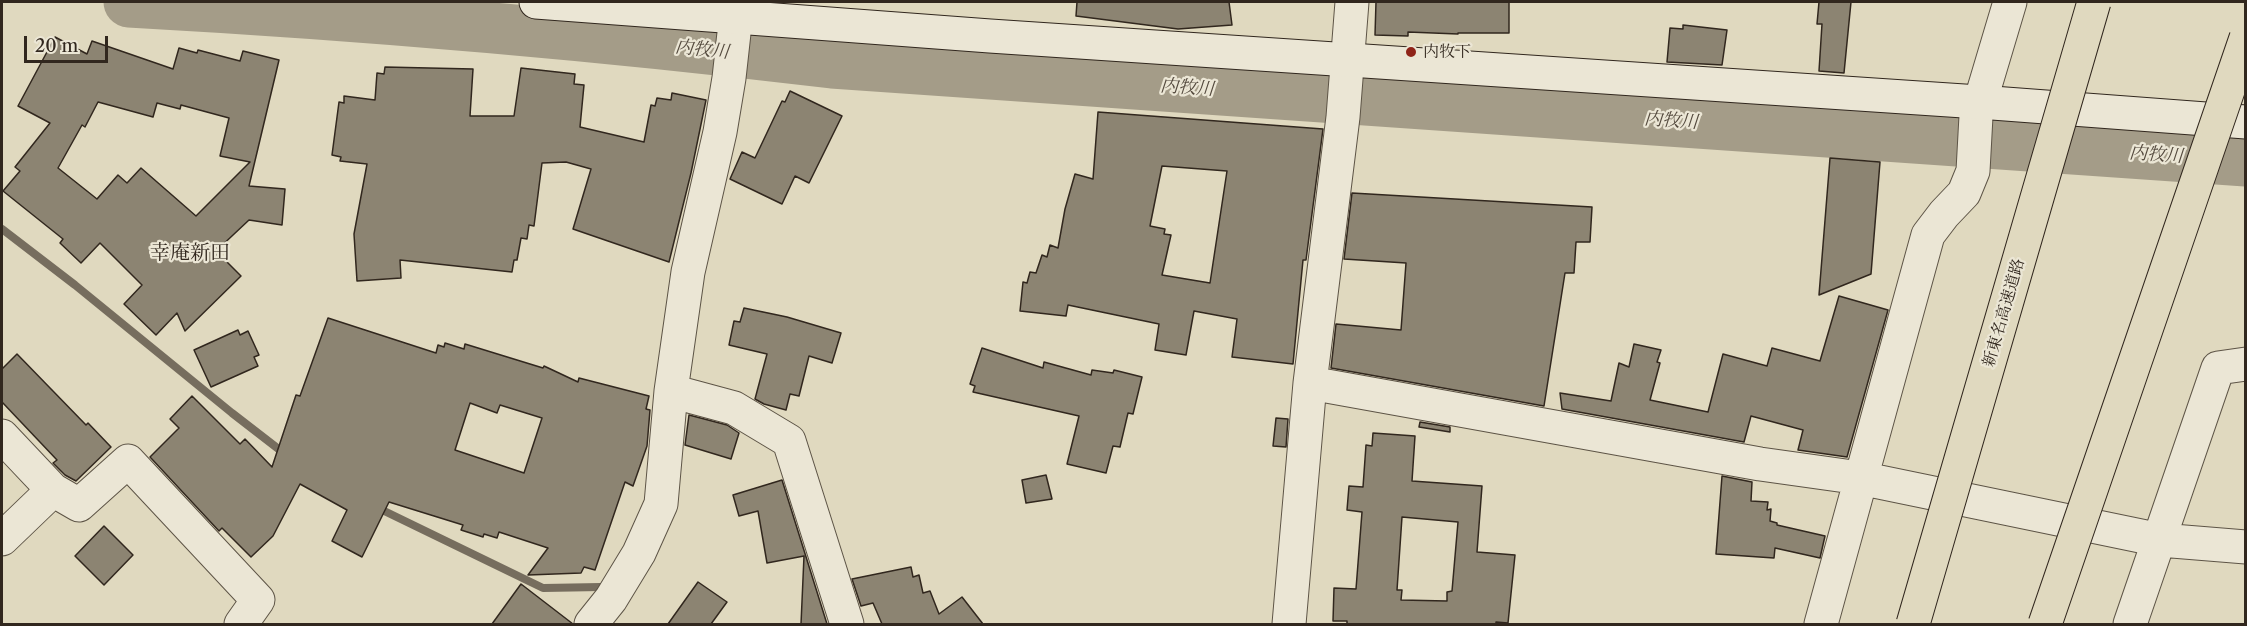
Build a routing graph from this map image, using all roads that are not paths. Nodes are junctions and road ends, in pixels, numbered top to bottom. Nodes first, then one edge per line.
1 (536, 2) edge
2 (1352, 2) edge
3 (2010, 2) edge
4 (2094, 2) edge
5 (735, 25) junction
6 (2246, 38) edge
7 (1347, 68) junction
8 (1978, 109) junction
9 (2246, 122) edge
10 (2246, 364) edge
11 (1310, 383) junction
12 (671, 391) junction
13 (2, 436) edge
14 (1860, 478) junction
15 (53, 490) junction
16 (2, 539) edge
17 (2160, 540) junction
18 (2246, 547) edge
19 (241, 624) edge
20 (591, 624) edge
21 (847, 624) edge
22 (1289, 624) edge
23 (1821, 624) edge
24 (1914, 624) edge
25 (2045, 624) edge
26 (2130, 624) edge

1 - 5 street
2 - 7 street
3 - 8 street
4 - 24 highway, 新東名高速道路, bridge
5 - 7 street
5 - 12 street
6 - 25 highway, bridge
7 - 8 street
7 - 11 street
8 - 9 street
8 - 14 street
10 - 17 street
11 - 14 street
11 - 22 street
12 - 20 street
12 - 21 street
13 - 15 street
14 - 17 street
14 - 23 street
15 - 16 street
15 - 19 street
17 - 18 street
17 - 26 street

